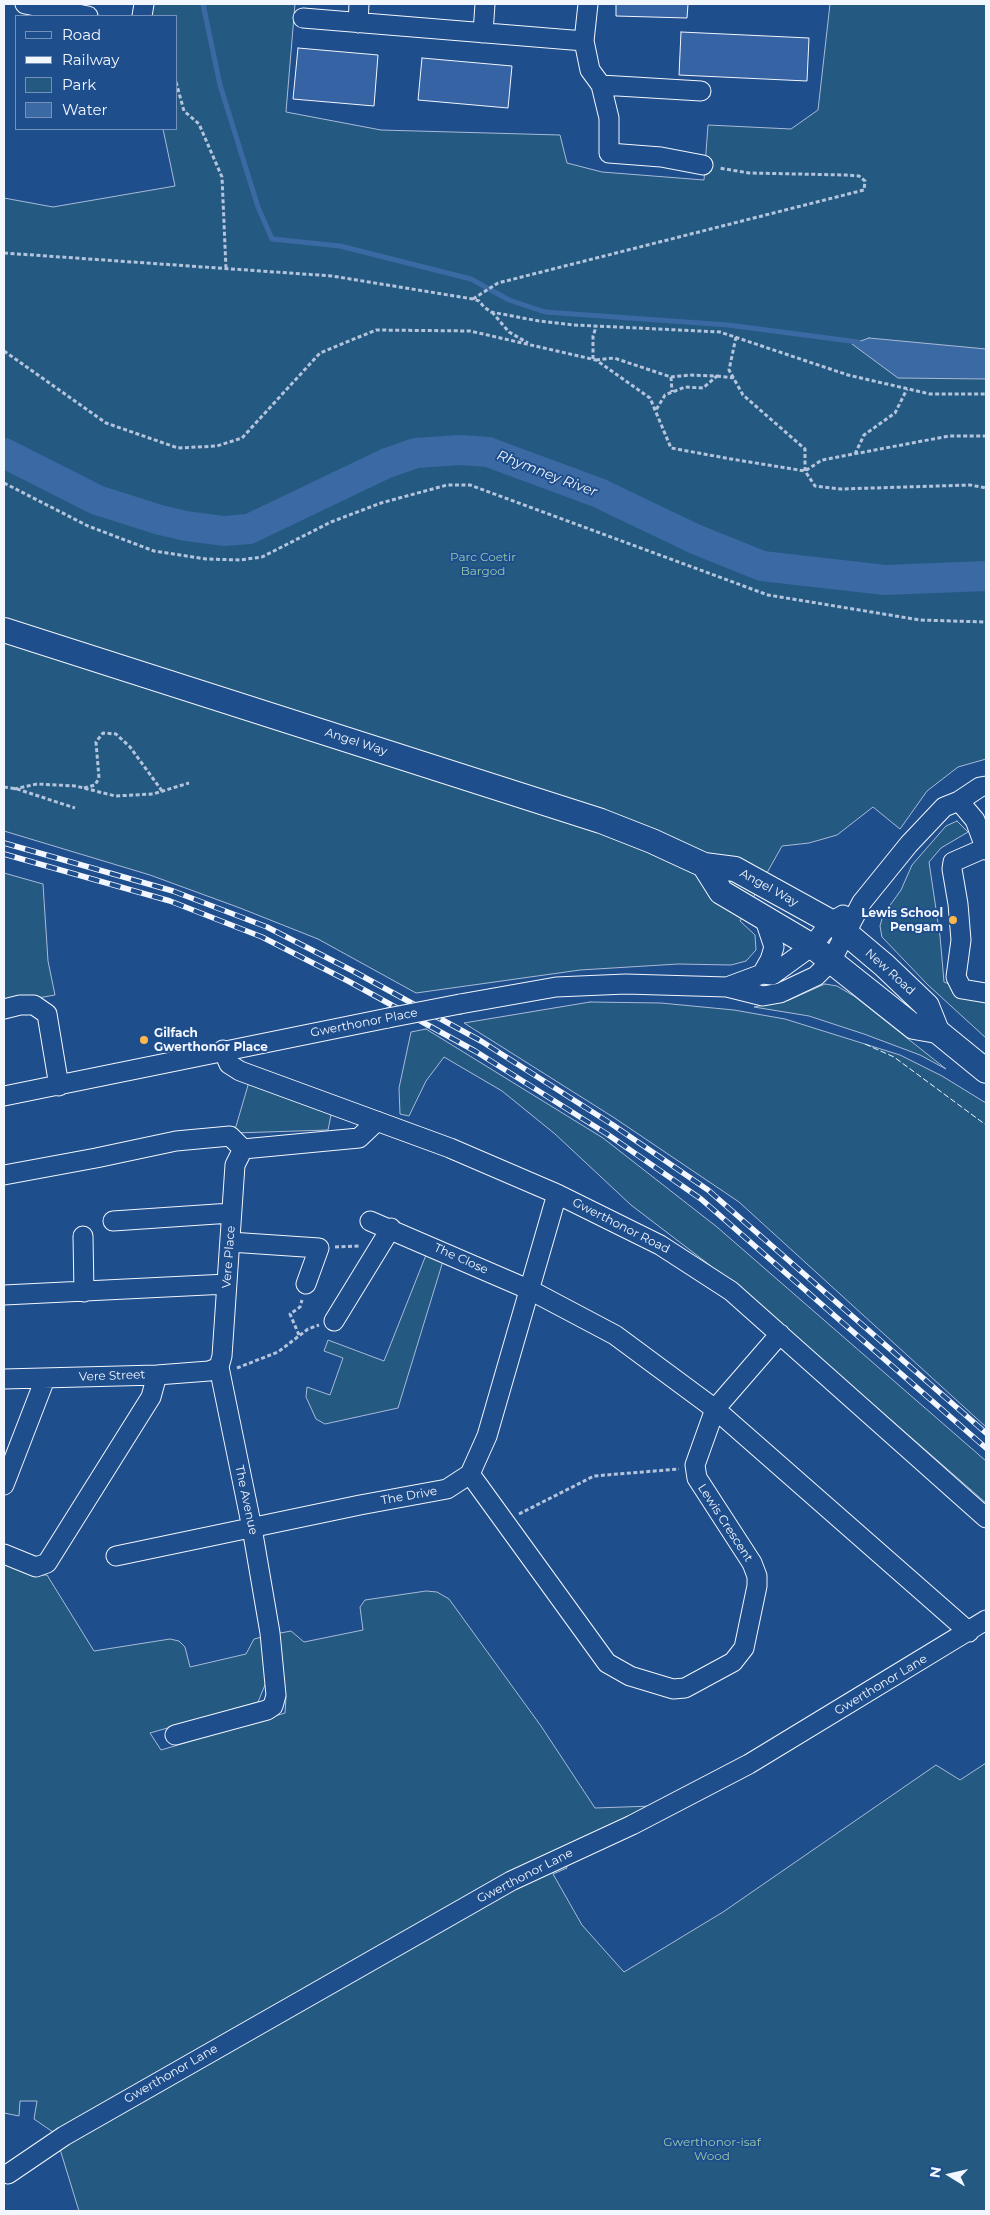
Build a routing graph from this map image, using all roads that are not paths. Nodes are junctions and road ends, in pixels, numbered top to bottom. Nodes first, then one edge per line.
1 (26, 4) edge
2 (359, 4) edge
3 (485, 4) edge
4 (588, 4) edge
5 (83, 15) edge
6 (303, 18) dead end
7 (358, 23) junction
8 (483, 33) junction
9 (584, 41) junction
10 (601, 85) junction
11 (701, 91) dead end
12 (703, 165) road end
13 (4, 630) edge
14 (986, 786) edge
15 (959, 801) junction
16 (986, 849) edge
17 (704, 866) junction
18 (764, 917) junction
19 (838, 928) junction
20 (812, 946) junction
21 (831, 961) junction
22 (762, 974) junction
23 (728, 987) junction
24 (986, 992) edge
25 (4, 1008) edge
26 (936, 1031) junction
27 (223, 1050) junction
28 (986, 1070) edge
29 (59, 1086) junction
30 (4, 1096) edge
31 (378, 1121) junction
32 (243, 1149) junction
33 (4, 1175) edge
34 (557, 1194) junction
35 (232, 1213) junction
36 (113, 1221) dead end
37 (370, 1221) dead end
38 (391, 1228) junction
39 (83, 1236) dead end
40 (230, 1242) junction
41 (227, 1284) junction
42 (306, 1284) road end
43 (530, 1290) junction
44 (84, 1292) junction
45 (4, 1295) edge
46 (334, 1322) road end
47 (780, 1334) junction
48 (219, 1367) junction
49 (157, 1375) junction
50 (4, 1379) edge
51 (45, 1379) junction
52 (716, 1409) junction
53 (470, 1474) junction
54 (4, 1486) edge
55 (986, 1518) edge
56 (252, 1528) junction
57 (4, 1554) edge
58 (116, 1556) dead end
59 (986, 1620) edge
60 (969, 1632) junction
61 (175, 1735) dead end
62 (8, 2174) dead end

1 - 5 street
2 - 7 street
3 - 8 street
4 - 9 street
6 - 7 street
7 - 8 street
8 - 9 street
9 - 10 street
10 - 11 street
10 - 12 street
13 - 17 main road, Angel Way
14 - 15 street
15 - 16 street
15 - 19 street
16 - 24 street
17 - 18 main road
17 - 19 main road, Angel Way
18 - 20 main road
18 - 22 street
19 - 20 street, Gwerthonor Place
19 - 21 street, Gwerthonor Place
19 - 26 main road, New Road
20 - 21 main road
20 - 22 street, Gwerthonor Place
21 - 23 street, Gwerthonor Place
21 - 26 main road
22 - 23 street, Gwerthonor Place
23 - 27 street, Gwerthonor Place, bridge
25 - 29 street
26 - 28 main road
27 - 29 street, Gwerthonor Place
27 - 31 street, Gwerthonor Road
29 - 30 street, Gwerthonor Place
31 - 32 street
31 - 34 street, Gwerthonor Road
32 - 33 street
32 - 35 street, Vere Place
34 - 43 street
34 - 47 street, Gwerthonor Road
35 - 36 street
35 - 40 street, Vere Place
37 - 38 street, The Close
38 - 43 street, The Close
38 - 46 street
39 - 44 street
40 - 41 street, Vere Place
40 - 42 street
41 - 44 street
41 - 48 street, Vere Place
43 - 52 street, The Close
43 - 53 street
44 - 45 street
47 - 52 street
47 - 55 street, Gwerthonor Road
48 - 49 street, Vere Street
48 - 56 street, The Avenue
49 - 51 street, Vere Street
49 - 57 street
50 - 51 street, Vere Street
51 - 54 street
52 - 53 street, Lewis Crescent
52 - 60 street, The Close
53 - 56 street, The Drive
56 - 58 street, The Drive
56 - 61 street, The Avenue
59 - 60 street, Gwerthonor Lane
60 - 62 street, Gwerthonor Lane

